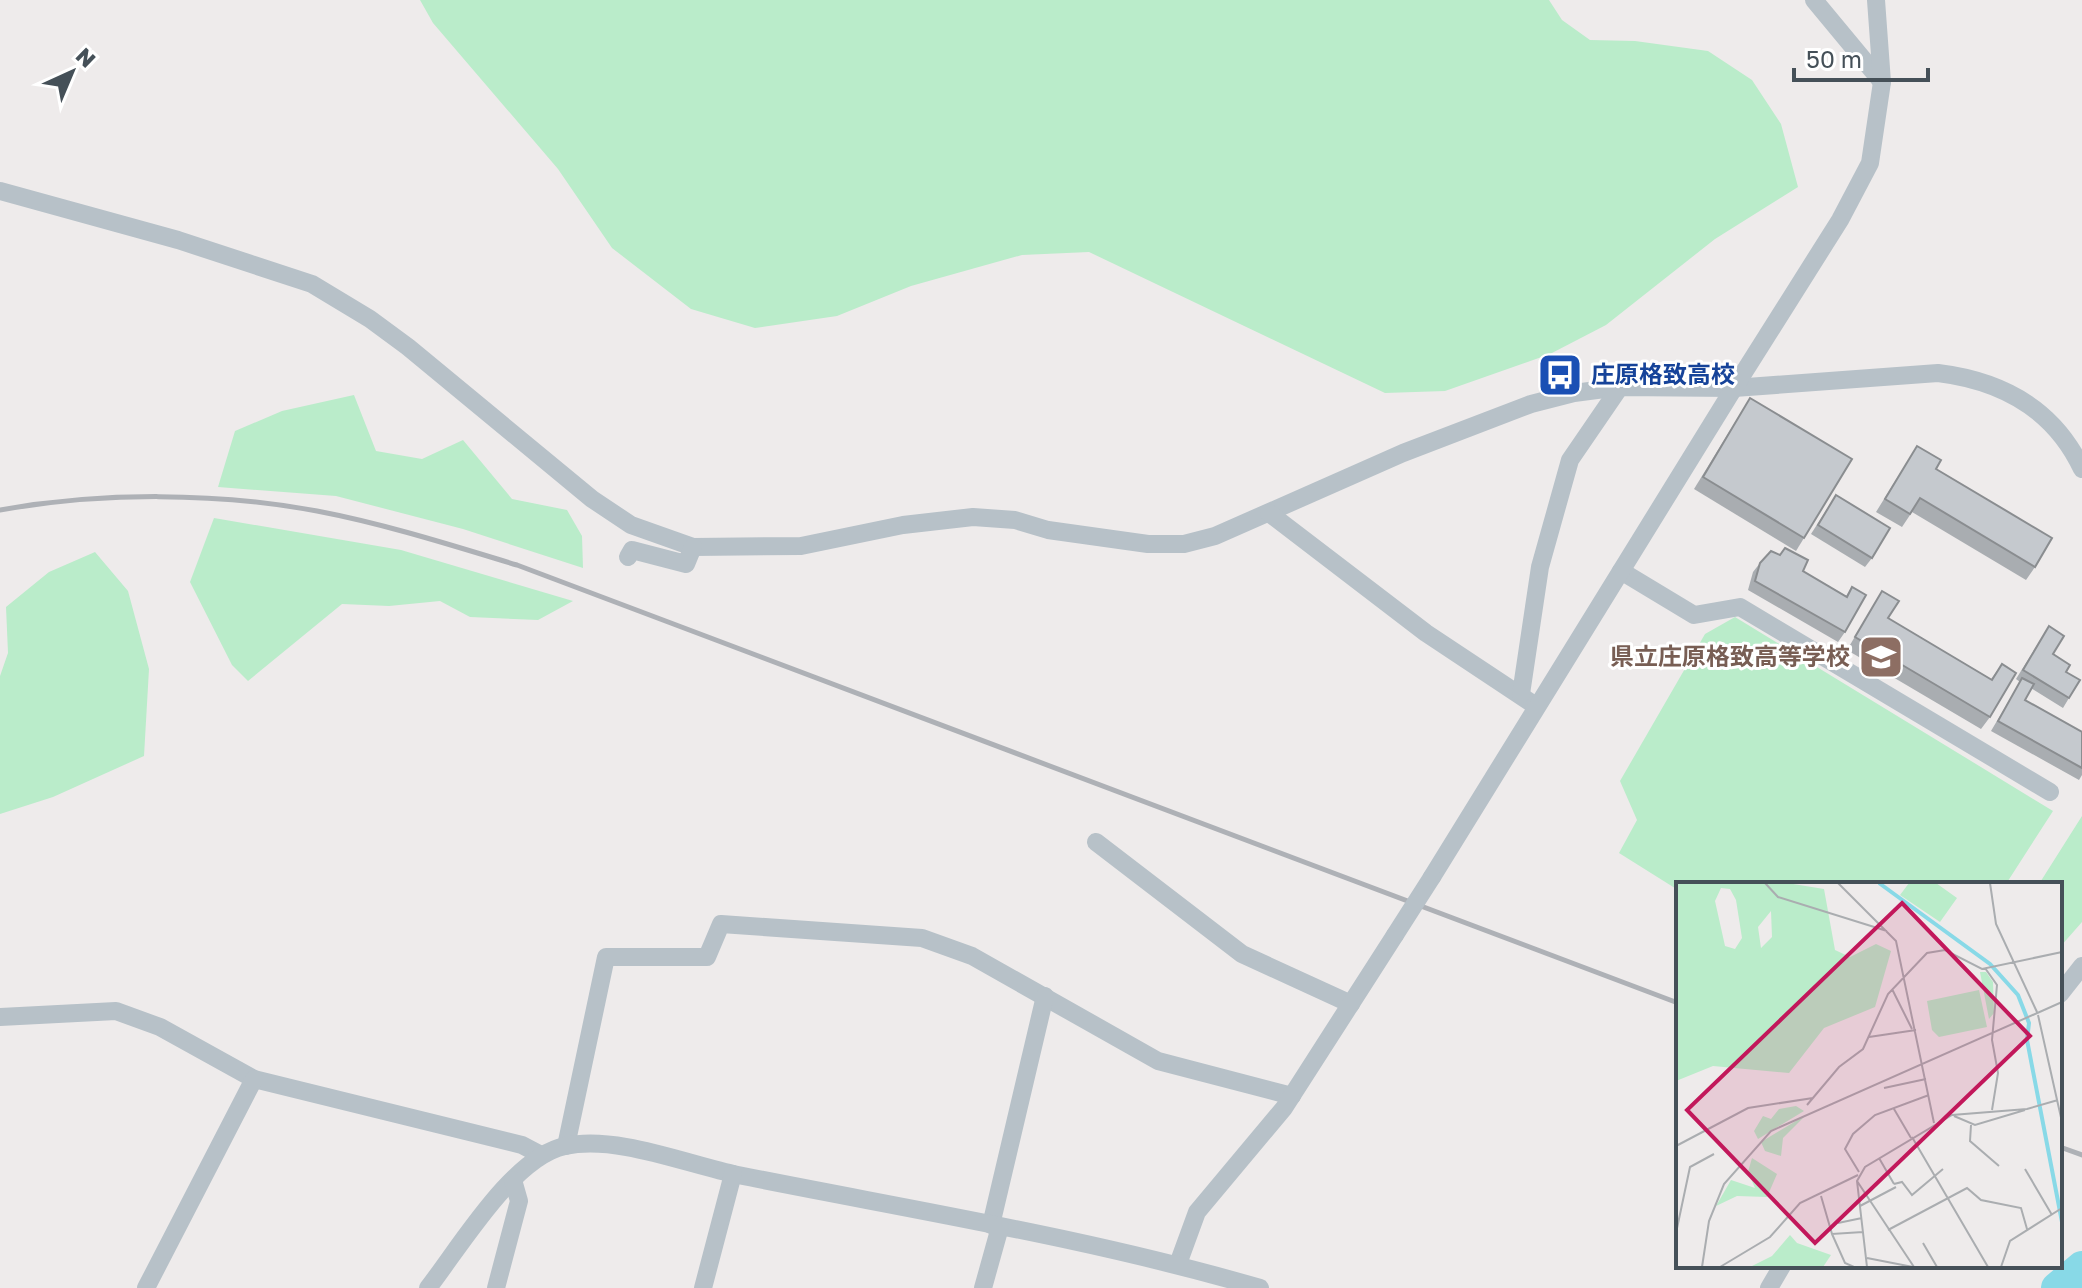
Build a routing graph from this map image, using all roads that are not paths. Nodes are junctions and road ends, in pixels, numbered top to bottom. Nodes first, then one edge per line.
1 (1814, 0) edge
2 (1876, 0) edge
3 (1882, 82) junction
4 (0, 191) edge
5 (1620, 387) junction
6 (1734, 388) junction
7 (2082, 469) edge
8 (1269, 513) junction
9 (693, 547) junction
10 (628, 557) dead end
11 (1621, 571) junction
12 (1521, 694) junction
13 (1536, 706) junction
14 (2050, 792) dead end
15 (1096, 842) dead end
16 (2082, 966) edge
17 (2062, 991) edge
18 (1045, 996) junction
19 (1351, 1004) junction
20 (0, 1017) edge
21 (254, 1079) junction
22 (1292, 1096) junction
23 (566, 1146) junction
24 (541, 1155) junction
25 (733, 1174) junction
26 (513, 1180) junction
27 (995, 1226) junction
28 (1178, 1264) junction
29 (1781, 1268) edge
30 (146, 1288) edge
31 (428, 1288) edge
32 (496, 1288) edge
33 (703, 1288) edge
34 (983, 1288) edge
35 (1260, 1288) edge
36 (1769, 1288) edge

1 - 3 street
2 - 3 street
3 - 6 street
4 - 9 street
5 - 6 street
5 - 8 street
5 - 12 street
6 - 7 street
6 - 11 street
8 - 9 street
8 - 12 street
9 - 10 street
11 - 13 street
11 - 14 street
12 - 13 street
13 - 19 street, bridge
15 - 19 street
16 - 17 street
18 - 22 street
18 - 23 street
18 - 27 street
19 - 22 street
20 - 21 street
21 - 24 street
21 - 30 street
22 - 28 street
23 - 24 street
23 - 25 street
24 - 26 street
25 - 27 street
25 - 33 street
26 - 31 street
26 - 32 street
27 - 28 street
27 - 34 street
28 - 35 street
29 - 36 street

